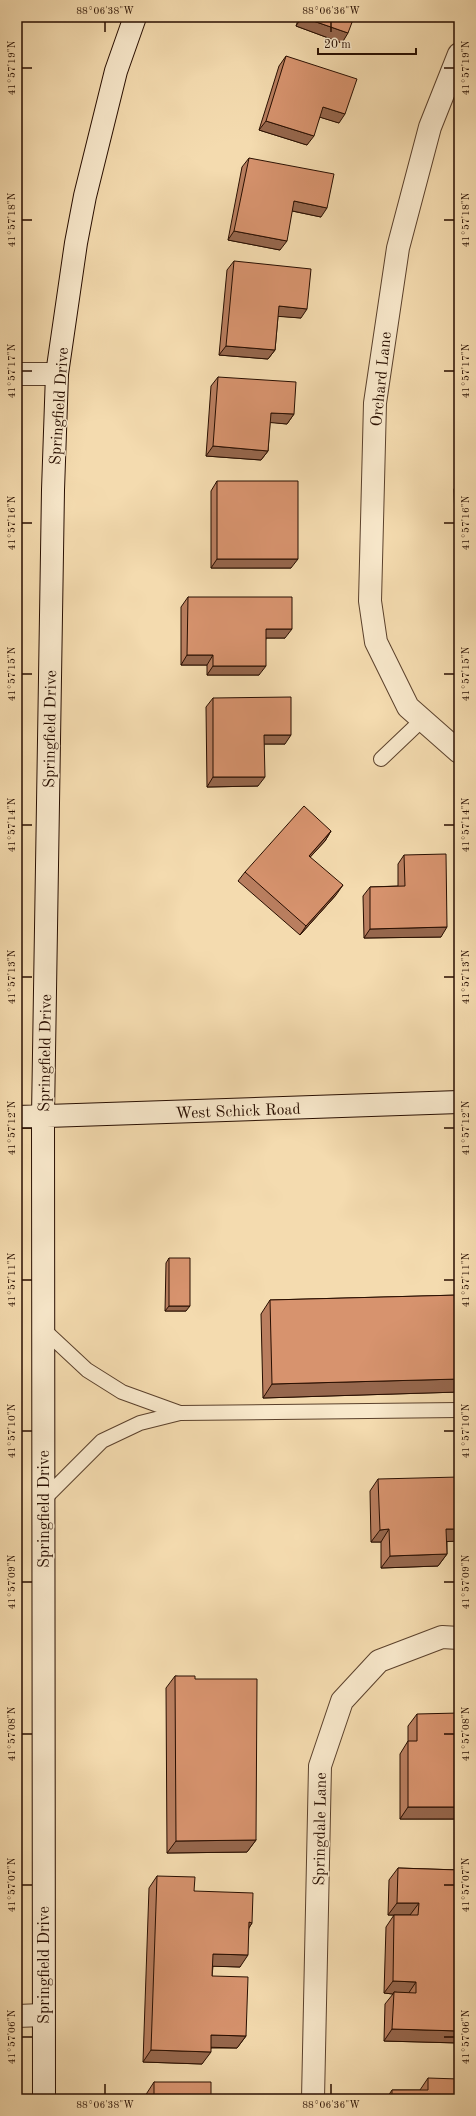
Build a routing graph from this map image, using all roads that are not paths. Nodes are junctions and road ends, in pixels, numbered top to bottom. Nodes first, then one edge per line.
1 (135, 17) edge
2 (459, 54) edge
3 (17, 374) edge
4 (57, 374) junction
5 (415, 713) junction
6 (459, 752) edge
7 (382, 759) dead end
8 (459, 1102) edge
9 (43, 1116) junction
10 (17, 1117) edge
11 (43, 1329) junction
12 (459, 1410) edge
13 (180, 1413) junction
14 (43, 1500) junction
15 (459, 1638) edge
16 (43, 2015) junction
17 (17, 2016) edge
18 (44, 2099) edge
19 (313, 2099) edge

1 - 4 street, Springfield Drive
2 - 5 street, Orchard Lane
3 - 4 street
4 - 9 street, Springfield Drive
5 - 6 street
5 - 7 lane
8 - 9 street, West Schick Road
9 - 10 street, West Schick Road
9 - 11 street, Springfield Drive
11 - 13 lane
11 - 14 street, Springfield Drive
12 - 13 lane
13 - 14 lane
14 - 16 street, Springfield Drive
15 - 19 street, Springdale Lane
16 - 17 street
16 - 18 street, Springfield Drive

